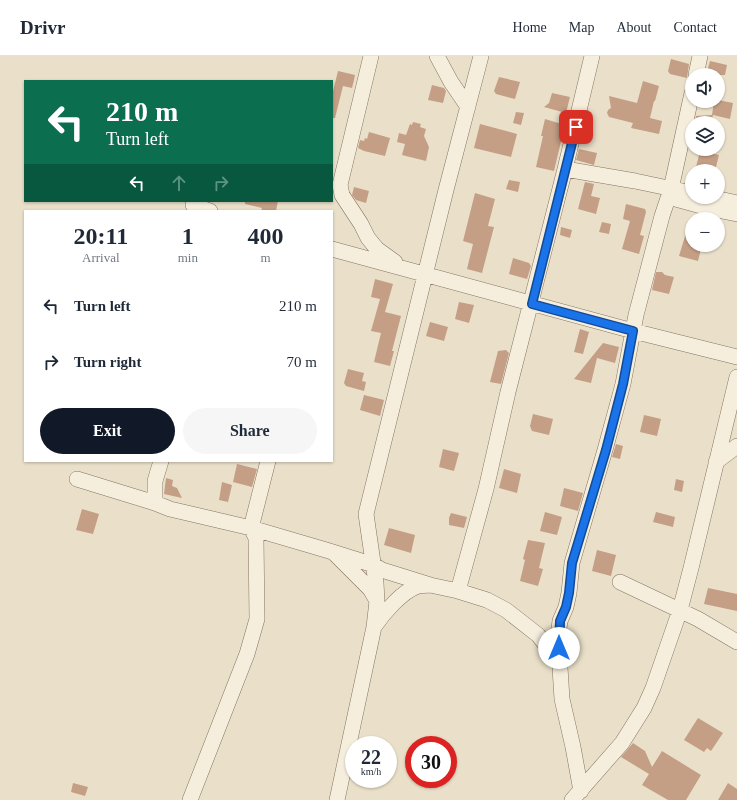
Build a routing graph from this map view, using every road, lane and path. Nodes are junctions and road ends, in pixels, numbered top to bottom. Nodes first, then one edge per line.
1 (371, 56) edge
2 (437, 56) edge
3 (481, 56) edge
4 (592, 56) edge
5 (700, 56) edge
6 (697, 68) edge
7 (468, 107) junction
8 (689, 108) edge
9 (566, 169) junction
10 (670, 193) junction
11 (685, 193) edge
12 (725, 200) edge
13 (737, 203) edge
14 (193, 205) dead end
15 (207, 210) edge
16 (737, 214) edge
17 (333, 249) edge
18 (404, 268) junction
19 (426, 274) junction
20 (532, 304) junction
21 (633, 331) junction
22 (737, 357) edge
23 (737, 377) edge
24 (737, 446) edge
25 (161, 462) edge
26 (268, 462) edge
27 (716, 462) junction
28 (77, 479) dead end
29 (155, 503) junction
30 (250, 528) junction
31 (332, 552) junction
32 (374, 565) junction
33 (620, 582) dead end
34 (430, 586) junction
35 (458, 591) junction
36 (377, 601) junction
37 (680, 610) junction
38 (374, 627) junction
39 (737, 642) edge
40 (560, 660) junction
41 (230, 701) junction
42 (576, 795) edge
43 (190, 800) edge
44 (197, 800) edge
45 (337, 800) edge

1 - 18 street
2 - 7 street
3 - 7 street
4 - 9 street
5 - 6 street
7 - 19 street
8 - 10 street
9 - 10 street
9 - 20 street
10 - 11 street
10 - 16 street
10 - 21 street
12 - 13 street
14 - 15 street
17 - 18 street
18 - 19 street
19 - 20 street
19 - 32 street
20 - 21 street
20 - 35 street
21 - 22 street
21 - 40 street
23 - 27 street
24 - 27 street
25 - 29 street
26 - 30 street
27 - 37 street
28 - 29 street
29 - 30 street
30 - 31 street
30 - 41 street
31 - 32 street
31 - 36 street
32 - 34 street
32 - 36 street
33 - 37 street
34 - 35 street
34 - 38 street
35 - 40 street
36 - 38 street
37 - 39 street
37 - 42 street
38 - 45 street
40 - 42 street
41 - 43 street
41 - 44 street

